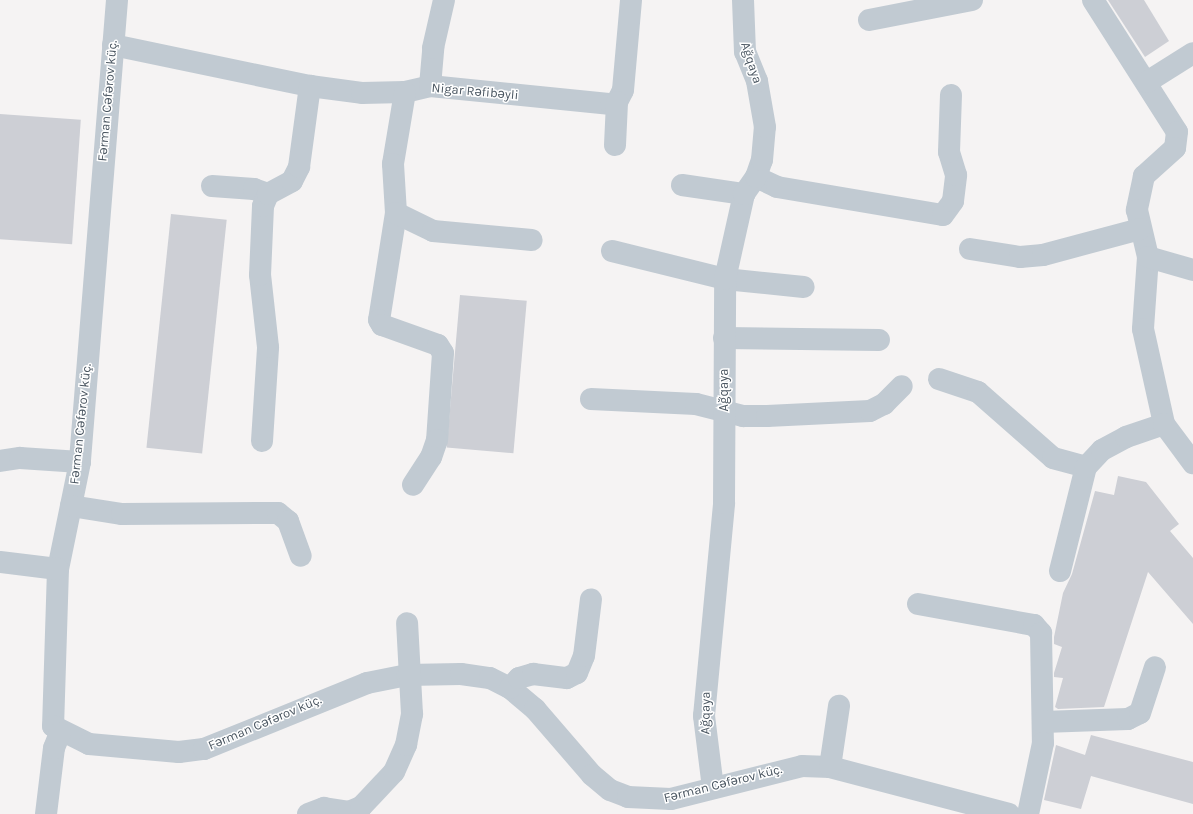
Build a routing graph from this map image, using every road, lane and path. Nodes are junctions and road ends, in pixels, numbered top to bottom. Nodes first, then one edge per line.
1 (116, 0) edge
2 (444, 0) edge
3 (631, 0) edge
4 (743, 0) edge
5 (972, 0) edge
6 (1093, 0) edge
7 (869, 20) dead end
8 (113, 44) junction
9 (1193, 53) edge
10 (1147, 82) junction
11 (310, 86) junction
12 (430, 86) junction
13 (405, 92) junction
14 (951, 95) dead end
15 (617, 102) junction
16 (614, 145) dead end
17 (682, 185) dead end
18 (750, 185) junction
19 (212, 186) dead end
20 (268, 194) junction
21 (396, 213) junction
22 (1140, 229) junction
23 (532, 240) dead end
24 (970, 249) dead end
25 (612, 251) dead end
26 (1148, 257) junction
27 (1193, 270) edge
28 (726, 279) junction
29 (804, 287) dead end
30 (724, 338) junction
31 (879, 340) dead end
32 (939, 379) dead end
33 (902, 386) dead end
34 (591, 399) dead end
35 (724, 411) junction
36 (1164, 424) junction
37 (262, 441) dead end
38 (0, 461) edge
39 (80, 462) junction
40 (1193, 463) edge
41 (1086, 467) junction
42 (413, 485) dead end
43 (71, 506) junction
44 (301, 556) dead end
45 (0, 562) edge
46 (58, 569) junction
47 (1060, 571) dead end
48 (592, 599) dead end
49 (918, 604) dead end
50 (407, 623) dead end
51 (1155, 667) dead end
52 (407, 675) junction
53 (510, 688) junction
54 (839, 706) dead end
55 (1043, 722) junction
56 (60, 733) junction
57 (830, 767) junction
58 (713, 788) junction
59 (670, 807) edge
60 (46, 814) edge
61 (308, 814) edge
62 (1009, 814) edge
63 (1028, 814) edge

1 - 8 street, Fərman Cəfərov küç.
2 - 12 street
3 - 15 street
4 - 18 street, Ağqaya
5 - 7 street
6 - 10 street
8 - 11 street, Nigar Rəfibəyli
8 - 39 street, Fərman Cəfərov küç.
9 - 10 street
10 - 22 street
11 - 13 street, Nigar Rəfibəyli
11 - 20 street
12 - 13 street, Nigar Rəfibəyli
12 - 15 street, Nigar Rəfibəyli
13 - 21 street
14 - 18 street
15 - 16 street
17 - 18 street
18 - 28 street, Ağqaya
19 - 20 street
20 - 37 street
21 - 23 street
21 - 42 street
22 - 24 street
22 - 26 street
25 - 28 street
26 - 27 street
26 - 36 street
28 - 29 street
28 - 30 street, Ağqaya
30 - 31 street
30 - 35 street, Ağqaya
32 - 41 street
33 - 35 street
34 - 35 street
35 - 58 street, Ağqaya
36 - 40 street
36 - 41 street
38 - 39 street
39 - 43 street, Fərman Cəfərov küç.
41 - 47 street
43 - 44 street
43 - 46 street, Fərman Cəfərov küç.
45 - 46 street
46 - 56 street, Fərman Cəfərov küç.
48 - 53 street
49 - 55 street
50 - 52 street
51 - 55 street
52 - 53 street, Fərman Cəfərov küç.
52 - 56 street, Fərman Cəfərov küç.
52 - 61 street
53 - 59 street, Fərman Cəfərov küç.
54 - 57 street
55 - 63 street
56 - 60 street
57 - 58 street, Fərman Cəfərov küç.
57 - 62 street, Fərman Cəfərov küç.
58 - 59 street, Fərman Cəfərov küç.

